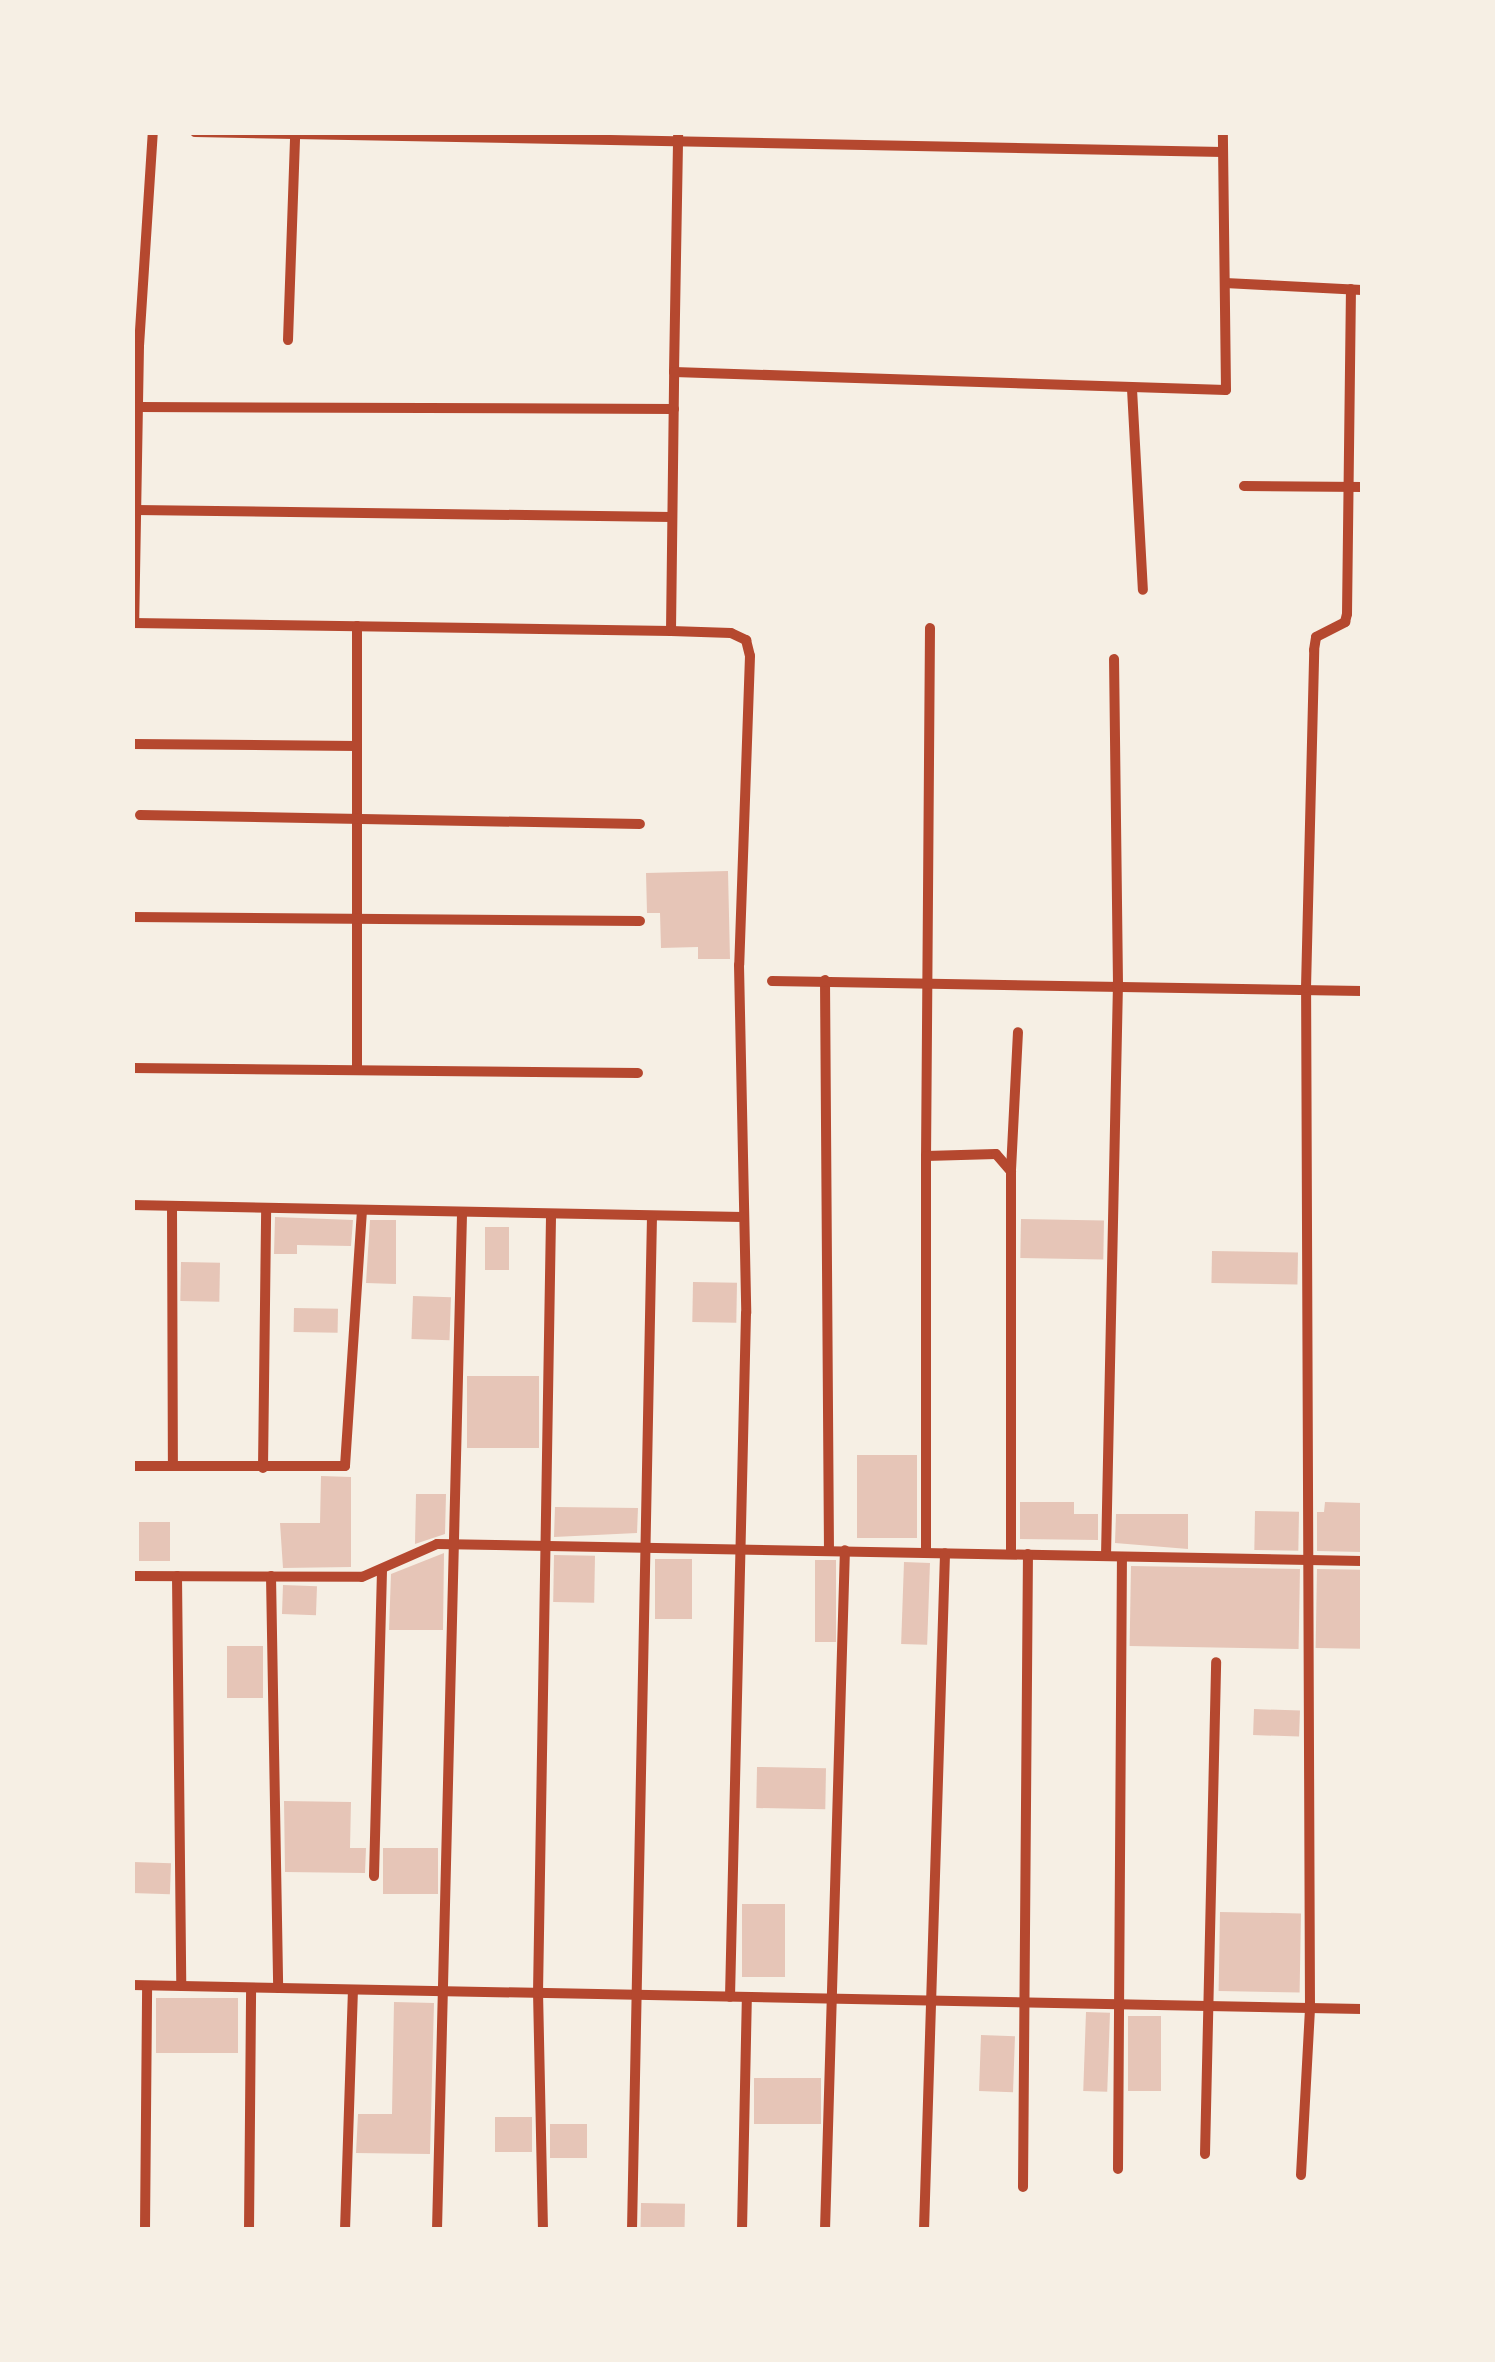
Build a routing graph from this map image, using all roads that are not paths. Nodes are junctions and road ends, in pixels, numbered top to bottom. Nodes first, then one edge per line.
1 (153, 132) edge
2 (195, 132) edge
3 (1223, 132) edge
4 (295, 134) edge
5 (678, 137) edge
6 (1223, 152) junction
7 (1224, 283) junction
8 (1356, 290) edge
9 (288, 340) dead end
10 (136, 347) edge
11 (674, 372) junction
12 (1132, 390) junction
13 (138, 407) junction
14 (674, 409) junction
15 (1244, 486) dead end
16 (1346, 486) junction
17 (1362, 487) edge
18 (136, 510) junction
19 (672, 517) junction
20 (1143, 590) dead end
21 (133, 623) edge
22 (357, 626) junction
23 (930, 628) dead end
24 (671, 631) junction
25 (1114, 658) dead end
26 (132, 744) edge
27 (357, 746) junction
28 (140, 814) dead end
29 (357, 818) junction
30 (640, 824) dead end
31 (132, 917) edge
32 (357, 922) junction
33 (640, 922) dead end
34 (824, 980) junction
35 (772, 981) dead end
36 (924, 982) junction
37 (1118, 984) junction
38 (1306, 988) junction
39 (1362, 990) edge
40 (1018, 1032) dead end
41 (132, 1068) edge
42 (357, 1070) junction
43 (638, 1073) dead end
44 (926, 1156) junction
45 (1012, 1171) junction
46 (132, 1205) edge
47 (172, 1206) junction
48 (266, 1208) junction
49 (362, 1211) junction
50 (462, 1214) junction
51 (551, 1216) junction
52 (652, 1217) junction
53 (743, 1217) junction
54 (132, 1466) edge
55 (172, 1466) junction
56 (264, 1468) junction
57 (455, 1544) junction
58 (548, 1544) junction
59 (736, 1546) junction
60 (646, 1547) junction
61 (829, 1550) junction
62 (844, 1550) junction
63 (926, 1552) junction
64 (945, 1553) junction
65 (1012, 1554) junction
66 (1028, 1554) junction
67 (1106, 1556) junction
68 (1122, 1556) junction
69 (1313, 1560) junction
70 (1362, 1561) edge
71 (382, 1569) junction
72 (132, 1576) edge
73 (177, 1576) junction
74 (272, 1576) junction
75 (1216, 1662) dead end
76 (374, 1876) dead end
77 (132, 1985) edge
78 (148, 1986) junction
79 (181, 1986) junction
80 (250, 1988) junction
81 (278, 1988) junction
82 (353, 1990) junction
83 (444, 1991) junction
84 (538, 1993) junction
85 (636, 1995) junction
86 (730, 1997) junction
87 (746, 1997) junction
88 (829, 1999) junction
89 (928, 2001) junction
90 (1024, 2002) junction
91 (1123, 2004) junction
92 (1212, 2006) junction
93 (1310, 2008) junction
94 (1362, 2009) edge
95 (1205, 2154) dead end
96 (1118, 2169) dead end
97 (1300, 2175) dead end
98 (1023, 2187) dead end
99 (145, 2230) edge
100 (249, 2230) edge
101 (345, 2230) edge
102 (437, 2230) edge
103 (543, 2230) edge
104 (632, 2230) edge
105 (742, 2230) edge
106 (826, 2230) edge
107 (924, 2230) edge

1 - 10 street
2 - 4 street
3 - 6 street
4 - 5 street
4 - 9 street
5 - 6 street
5 - 11 street
6 - 7 street
7 - 8 street
7 - 12 street
8 - 16 street
10 - 13 street
11 - 12 street
11 - 14 street
12 - 20 street
13 - 14 street
13 - 18 street
14 - 19 street
15 - 16 street
16 - 17 street
16 - 38 street
18 - 19 street
18 - 21 street
19 - 24 street
21 - 22 street
22 - 24 street
22 - 27 street
23 - 36 street
24 - 53 street
25 - 37 street
26 - 27 street
27 - 29 street
28 - 29 street
29 - 30 street
29 - 32 street
31 - 32 street
32 - 33 street
32 - 42 street
34 - 35 street
34 - 36 street
34 - 61 street
36 - 37 street
36 - 44 street
37 - 38 street
37 - 67 street
38 - 39 street
38 - 69 street
40 - 45 street
41 - 42 street
42 - 43 street
44 - 45 street
44 - 63 street
45 - 65 street
46 - 47 street
47 - 48 street
47 - 55 street
48 - 49 street
48 - 56 street
49 - 50 street
49 - 56 street
50 - 51 street
50 - 57 street
51 - 52 street
51 - 58 street
52 - 53 street
52 - 60 street
53 - 59 street
54 - 55 street
55 - 56 street
57 - 58 street
57 - 71 street
57 - 83 street
58 - 60 street
58 - 84 street
59 - 60 street
59 - 61 street
59 - 86 street
60 - 85 street
61 - 62 street
62 - 63 street
62 - 88 street
63 - 64 street
64 - 65 street
64 - 89 street
65 - 66 street
66 - 67 street
66 - 90 street
67 - 68 street
68 - 69 street
68 - 91 street
69 - 70 street
69 - 93 street
71 - 74 street
71 - 76 street
72 - 73 street
73 - 74 street
73 - 79 street
74 - 81 street
75 - 92 street
77 - 78 street
78 - 79 street
78 - 99 street
79 - 80 street
80 - 81 street
80 - 100 street
81 - 82 street
82 - 83 street
82 - 101 street
83 - 84 street
83 - 102 street
84 - 85 street
84 - 103 street
85 - 86 street
85 - 104 street
86 - 87 street
87 - 88 street
87 - 105 street
88 - 89 street
88 - 106 street
89 - 90 street
89 - 107 street
90 - 91 street
90 - 98 street
91 - 92 street
91 - 96 street
92 - 93 street
92 - 95 street
93 - 94 street
93 - 97 street

